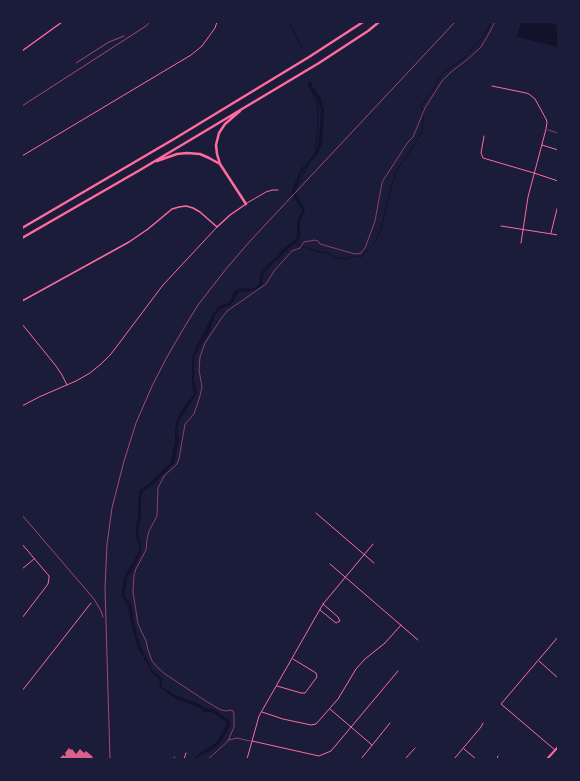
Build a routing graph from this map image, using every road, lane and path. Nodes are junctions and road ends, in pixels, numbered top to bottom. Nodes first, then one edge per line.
1 (62, 22) edge
2 (217, 22) edge
3 (363, 22) edge
4 (379, 22) edge
5 (495, 22) edge
6 (22, 51) edge
7 (492, 86) dead end
8 (256, 100) junction
9 (546, 130) junction
10 (558, 133) edge
11 (484, 136) dead end
12 (542, 145) junction
13 (558, 150) edge
14 (22, 156) edge
15 (220, 164) junction
16 (140, 170) junction
17 (534, 172) junction
18 (558, 181) edge
19 (278, 190) dead end
20 (246, 204) junction
21 (558, 205) edge
22 (501, 226) dead end
23 (217, 227) junction
24 (22, 228) edge
25 (523, 229) junction
26 (551, 234) junction
27 (558, 235) edge
28 (22, 238) edge
29 (521, 244) dead end
30 (22, 301) edge
31 (22, 324) edge
32 (67, 385) junction
33 (22, 406) edge
34 (316, 513) dead end
35 (22, 544) edge
36 (373, 544) dead end
37 (364, 555) junction
38 (34, 559) junction
39 (374, 563) dead end
40 (330, 564) dead end
41 (22, 569) edge
42 (345, 577) junction
43 (91, 603) dead end
44 (323, 604) junction
45 (320, 610) junction
46 (22, 618) edge
47 (401, 625) junction
48 (558, 637) edge
49 (418, 640) dead end
50 (555, 640) junction
51 (558, 643) edge
52 (292, 658) junction
53 (538, 661) junction
54 (398, 671) dead end
55 (558, 678) edge
56 (276, 686) junction
57 (22, 691) edge
58 (330, 709) junction
59 (262, 711) junction
60 (390, 723) dead end
61 (483, 723) dead end
62 (352, 727) junction
63 (228, 741) junction
64 (252, 741) junction
65 (372, 745) junction
66 (558, 747) edge
67 (414, 748) dead end
68 (463, 748) junction
69 (555, 750) junction
70 (186, 754) dead end
71 (498, 756) dead end
72 (184, 759) edge
73 (208, 759) edge
74 (247, 759) edge
75 (361, 759) edge
76 (405, 759) edge
77 (454, 759) edge
78 (476, 759) edge
79 (497, 759) edge
80 (548, 759) edge

1 - 6 street
2 - 14 street
3 - 24 highway
4 - 8 highway
5 - 63 path
7 - 9 street
8 - 15 highway
8 - 16 highway
9 - 10 path
9 - 12 street
11 - 17 street
12 - 13 street
12 - 17 street
15 - 16 highway
15 - 20 highway
16 - 28 highway
17 - 18 street
17 - 25 street
19 - 20 street
20 - 23 street
21 - 26 street
22 - 25 street
23 - 30 street
23 - 32 street
25 - 26 street
25 - 29 street
26 - 27 street
31 - 32 street
32 - 33 street
34 - 37 street
35 - 38 street
36 - 37 street
37 - 39 street
37 - 42 street
38 - 41 street
38 - 46 street
40 - 42 street
42 - 44 street
42 - 47 street
43 - 57 street
44 - 45 street
44 - 45 street
45 - 52 street
47 - 49 street
47 - 58 street
48 - 50 street
50 - 51 street
50 - 53 street
52 - 56 street
52 - 56 street
53 - 55 street
53 - 69 street
54 - 62 street
56 - 59 street
58 - 59 street
58 - 62 street
59 - 64 street
60 - 65 street
61 - 68 street
62 - 64 street
62 - 65 street
63 - 64 path
63 - 73 path
64 - 74 street
65 - 75 street
66 - 69 main road
67 - 76 street
68 - 77 street
68 - 78 street
69 - 80 main road
70 - 72 street
71 - 79 street

